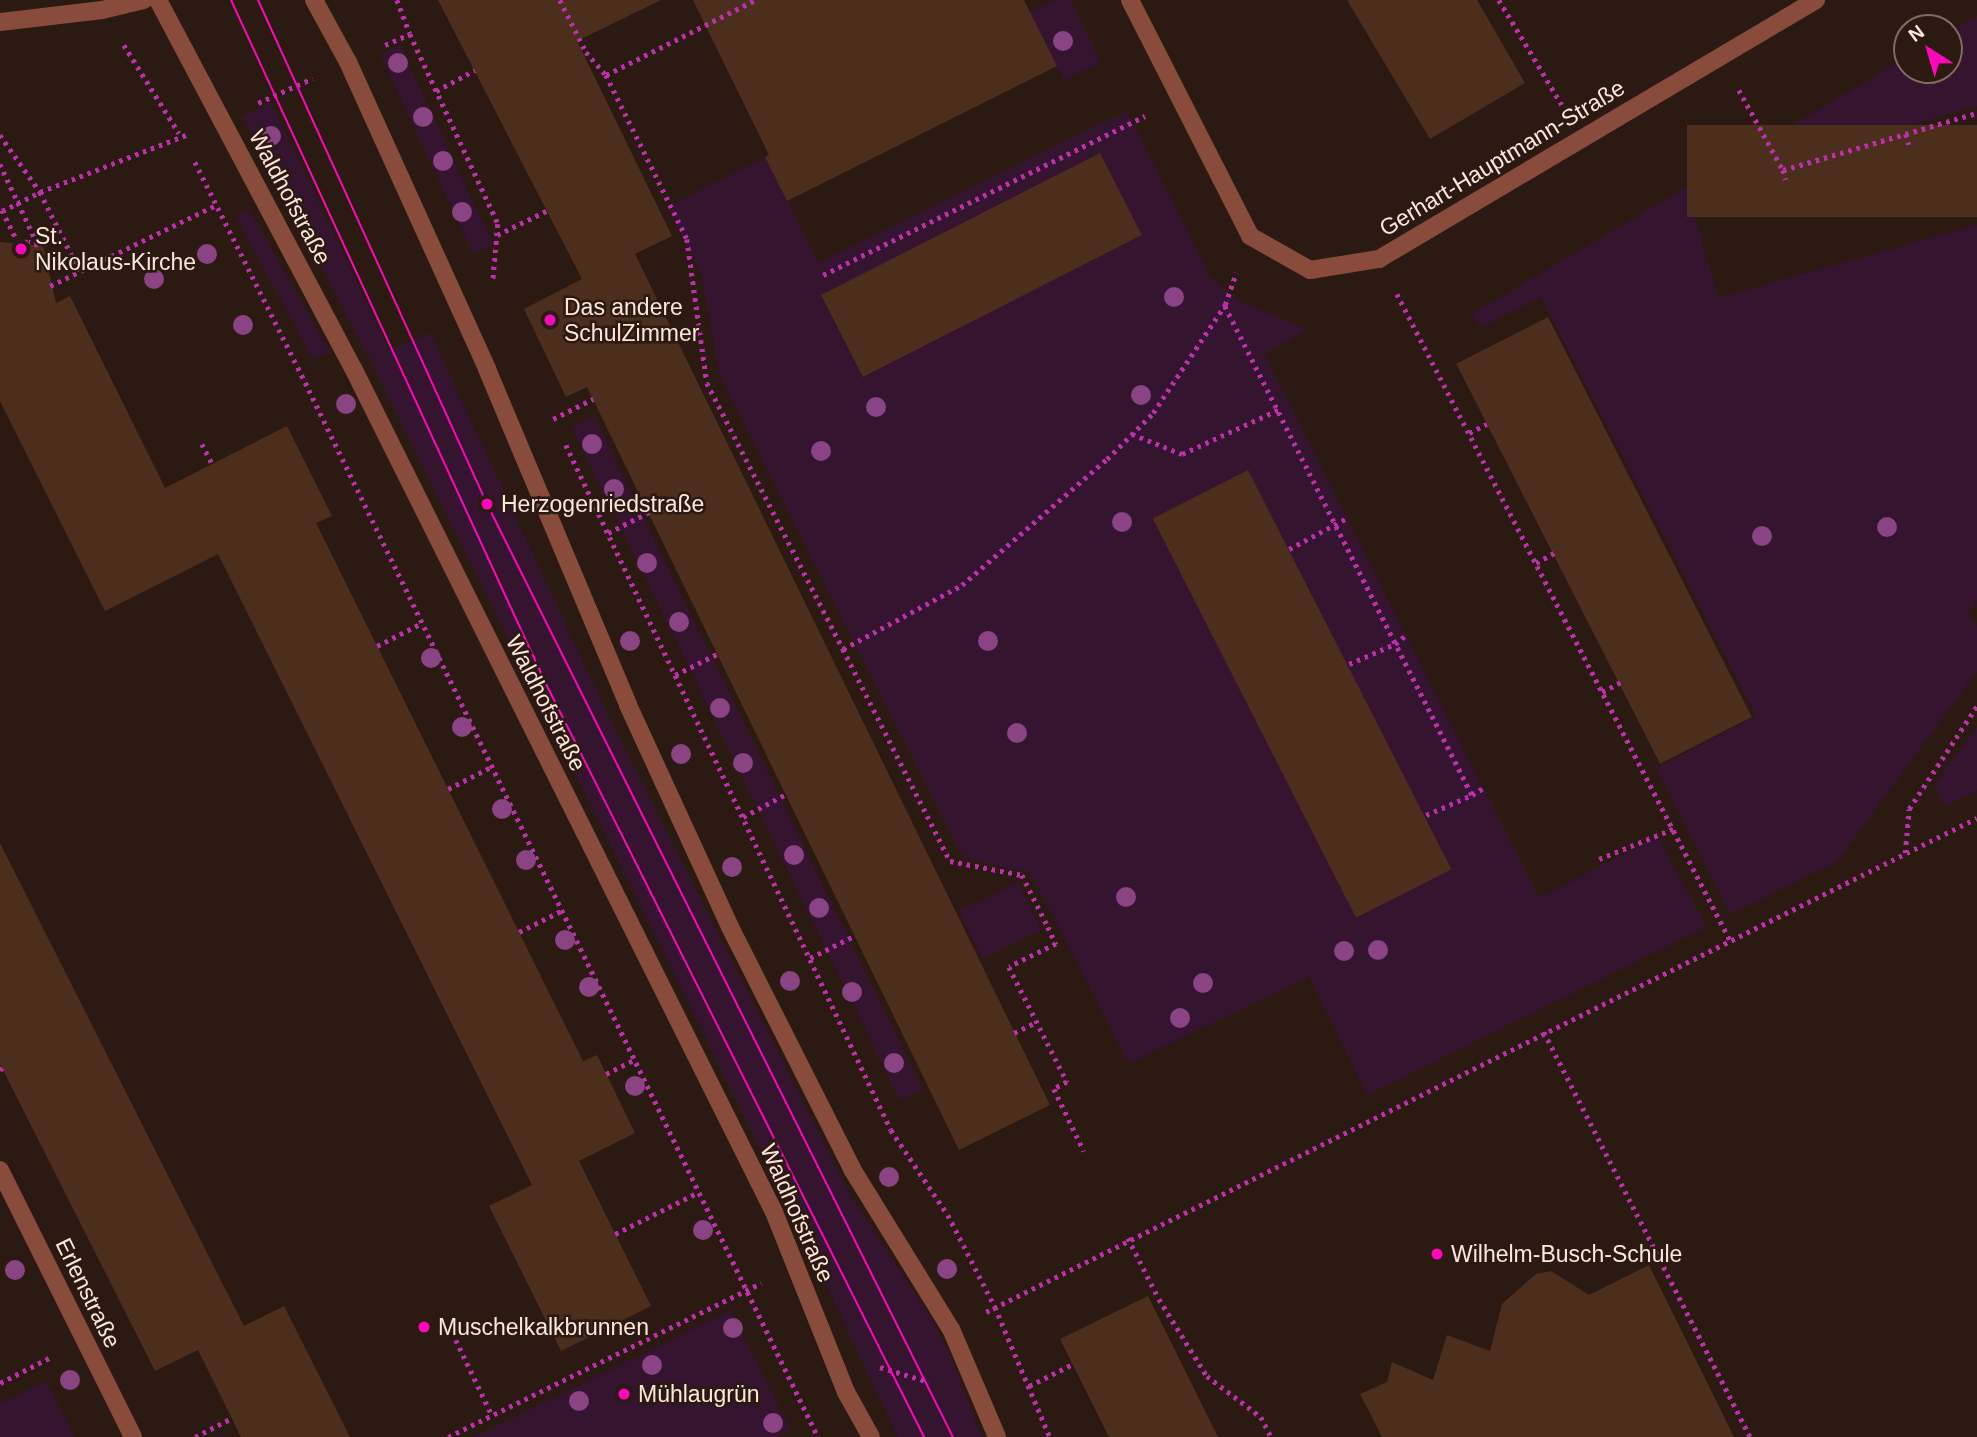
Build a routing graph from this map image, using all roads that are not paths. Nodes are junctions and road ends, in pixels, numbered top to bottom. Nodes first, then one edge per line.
1 (144, 0) edge
2 (158, 0) edge
3 (314, 0) edge
4 (1130, 0) edge
5 (1816, 0) edge
6 (0, 22) edge
7 (0, 1170) edge
8 (133, 1437) edge
9 (871, 1437) edge
10 (997, 1437) edge

1 - 6 street
2 - 9 street, Waldhofstraße
3 - 10 street
4 - 5 street, Gerhart-Hauptmann-Straße
7 - 8 street, Erlenstraße

